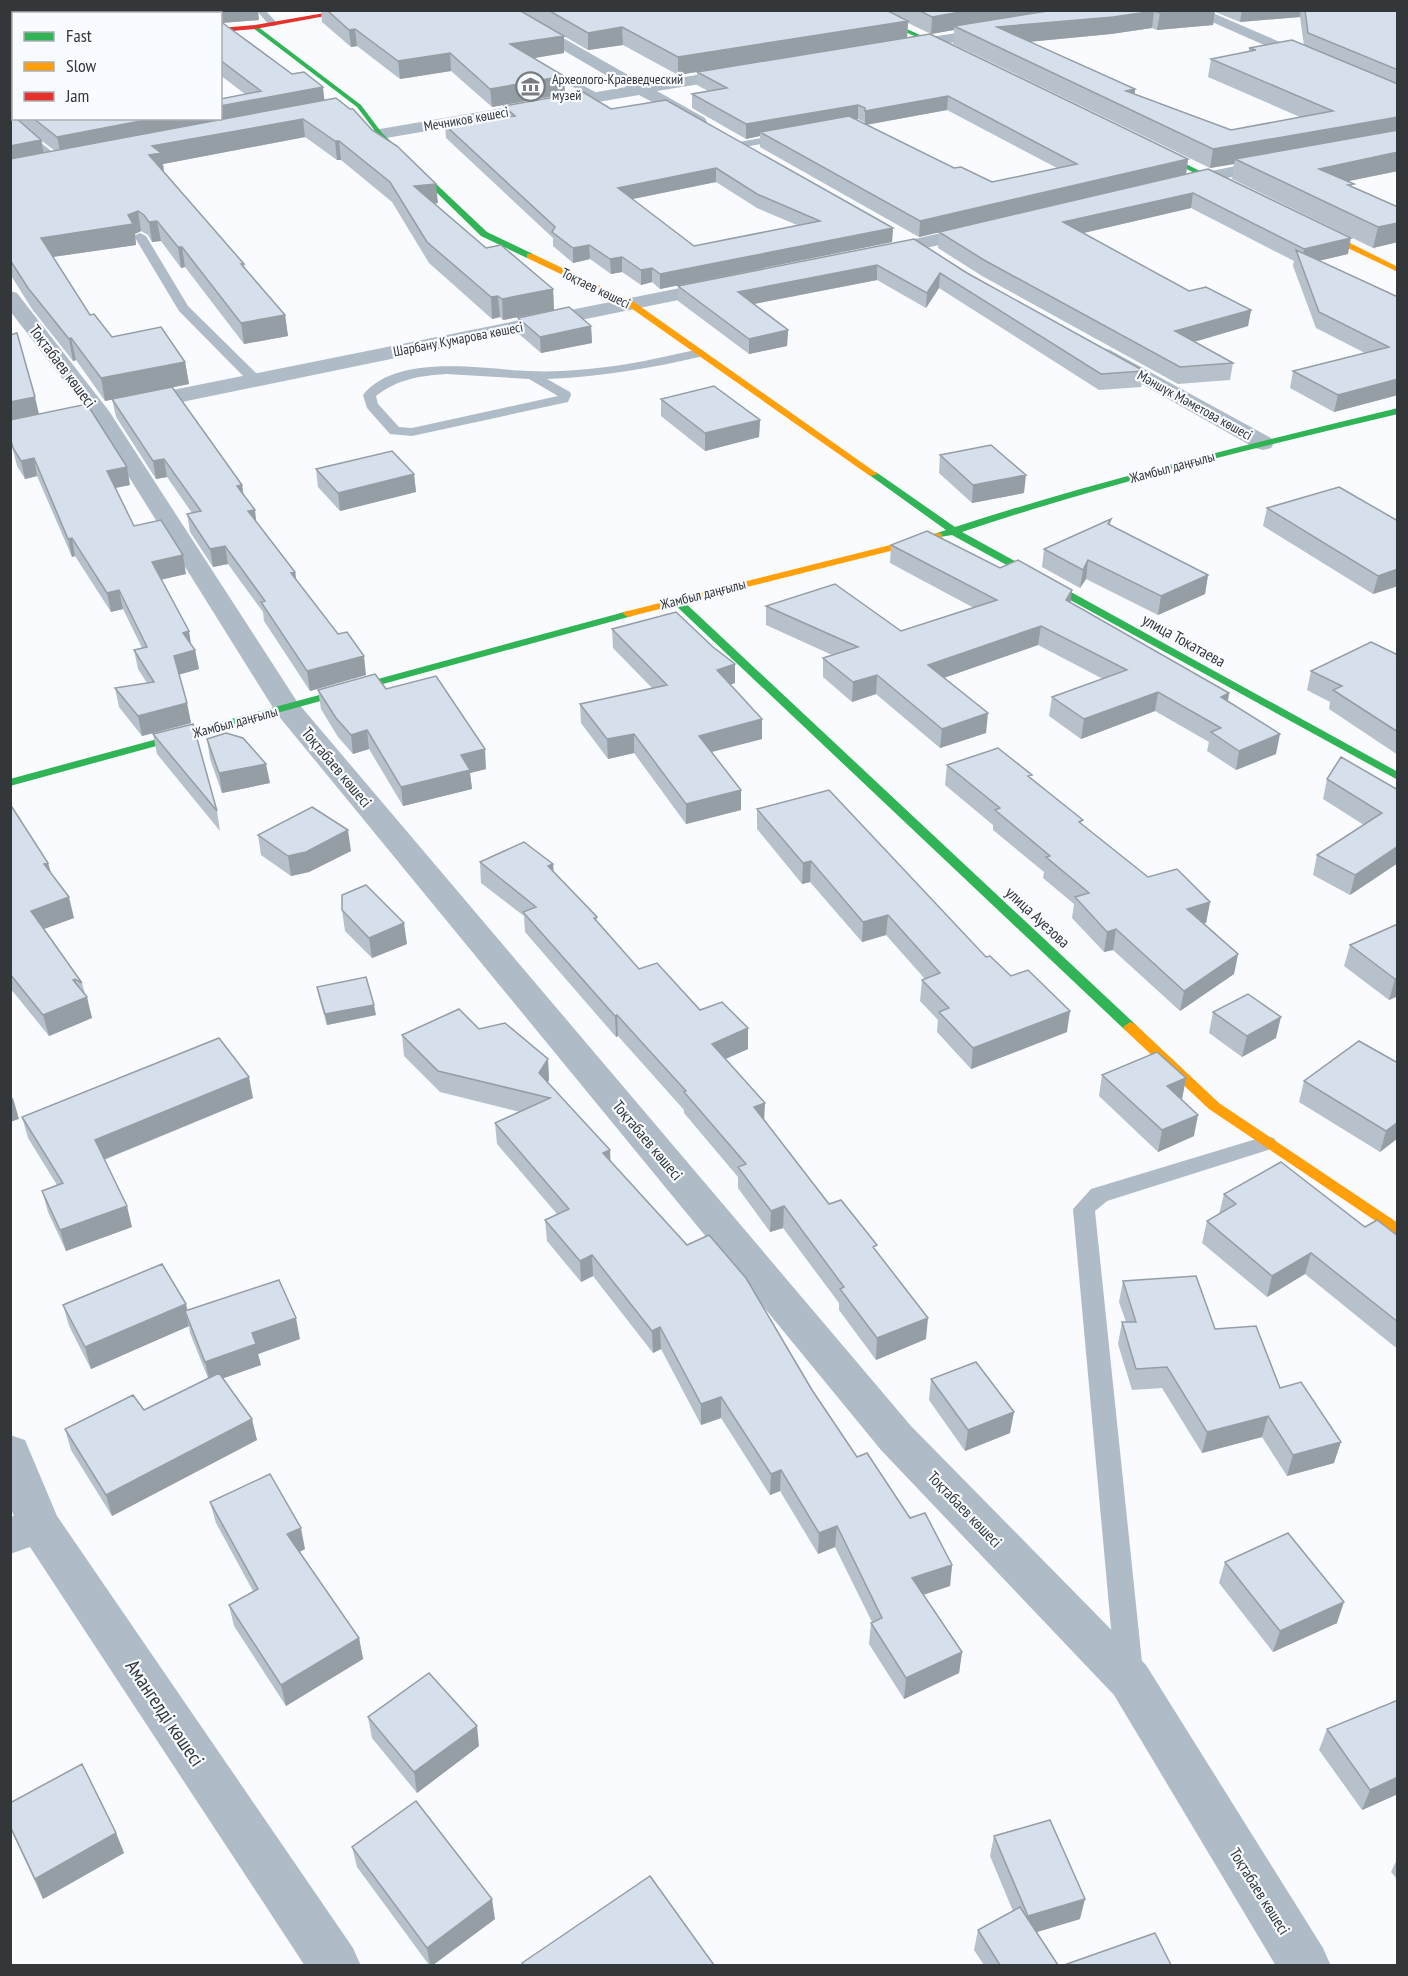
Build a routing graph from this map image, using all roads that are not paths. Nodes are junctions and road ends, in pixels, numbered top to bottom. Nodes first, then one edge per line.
1 (260, 10) edge
2 (355, 10) edge
3 (502, 10) edge
4 (859, 10) edge
5 (1192, 10) edge
6 (273, 24) junction
7 (255, 27) junction
8 (1014, 28) edge
9 (222, 30) edge
10 (932, 42) junction
11 (886, 49) edge
12 (977, 62) edge
13 (1322, 66) edge
14 (757, 70) edge
15 (556, 74) edge
16 (640, 88) junction
17 (596, 96) junction
18 (359, 106) junction
19 (336, 111) edge
20 (10, 121) edge
21 (380, 134) junction
22 (793, 135) edge
23 (1133, 140) edge
24 (740, 145) junction
25 (760, 157) edge
26 (1296, 159) edge
27 (67, 162) joint
28 (41, 167) edge
29 (1206, 176) junction
30 (1159, 187) edge
31 (1248, 197) edge
32 (1291, 218) edge
33 (997, 226) edge
34 (896, 233) dead end
35 (140, 236) edge
36 (916, 245) junction
37 (859, 257) edge
38 (936, 257) edge
39 (1398, 270) edge
40 (734, 283) edge
41 (10, 297) edge
42 (631, 304) junction
43 (1086, 345) edge
44 (700, 353) junction
45 (532, 375) junction
46 (255, 380) junction
47 (1398, 411) edge
48 (87, 414) junction
49 (1263, 443) junction
50 (955, 532) junction
51 (676, 601) junction
52 (287, 708) junction
53 (1398, 777) edge
54 (10, 783) edge
55 (1266, 1143) junction
56 (1398, 1231) edge
57 (10, 1452) edge
58 (25, 1531) edge
59 (1130, 1680) junction
60 (335, 1965) edge
61 (1305, 1965) edge

1 - 6 lane
2 - 6 street
3 - 16 street
4 - 10 street
5 - 13 street
6 - 7 street
7 - 9 street
7 - 18 street, Тоқтаев көшесі
8 - 10 street
10 - 11 street
10 - 12 street
14 - 16 street, Мечников көшесі
15 - 17 lane
16 - 17 street, Мечников көшесі
16 - 24 street
17 - 21 street, Мечников көшесі
18 - 19 street
18 - 21 street, Тоқтаев көшесі
20 - 27 lane
21 - 42 street, Тоқтаев көшесі
22 - 24 lane
23 - 29 street
24 - 25 street
26 - 29 street
27 - 28 street
29 - 30 street
29 - 31 street
32 - 39 street
33 - 36 street
34 - 36 street
35 - 46 lane
36 - 37 street
36 - 38 street
40 - 42 street, Шарбану Кумарова көшесі
41 - 48 street, Тоқтабаев көшесі
42 - 44 street, Тоқтаев көшесі
42 - 46 street, Шарбану Кумарова көшесі
43 - 49 street, Мәншүк Мәметова көшесі
44 - 45 lane
44 - 50 street, Тоқтаев көшесі
45 - 45 lane
46 - 48 street, Шарбану Кумарова көшесі
47 - 49 street, Жамбыл даңғылы
48 - 52 street, Тоқтабаев көшесі
49 - 50 street, Жамбыл даңғылы
50 - 51 street, Жамбыл даңғылы
50 - 53 street, улица Токатаева
51 - 52 street, Жамбыл даңғылы
51 - 55 street, улица Ауезова
52 - 54 street, Жамбыл даңғылы
52 - 59 street, Тоқтабаев көшесі
55 - 56 street, улица Ауезова
55 - 59 lane
57 - 58 street, Амангелді көшесі
58 - 60 street, Амангелді көшесі
59 - 61 street, Тоқтабаев көшесі

